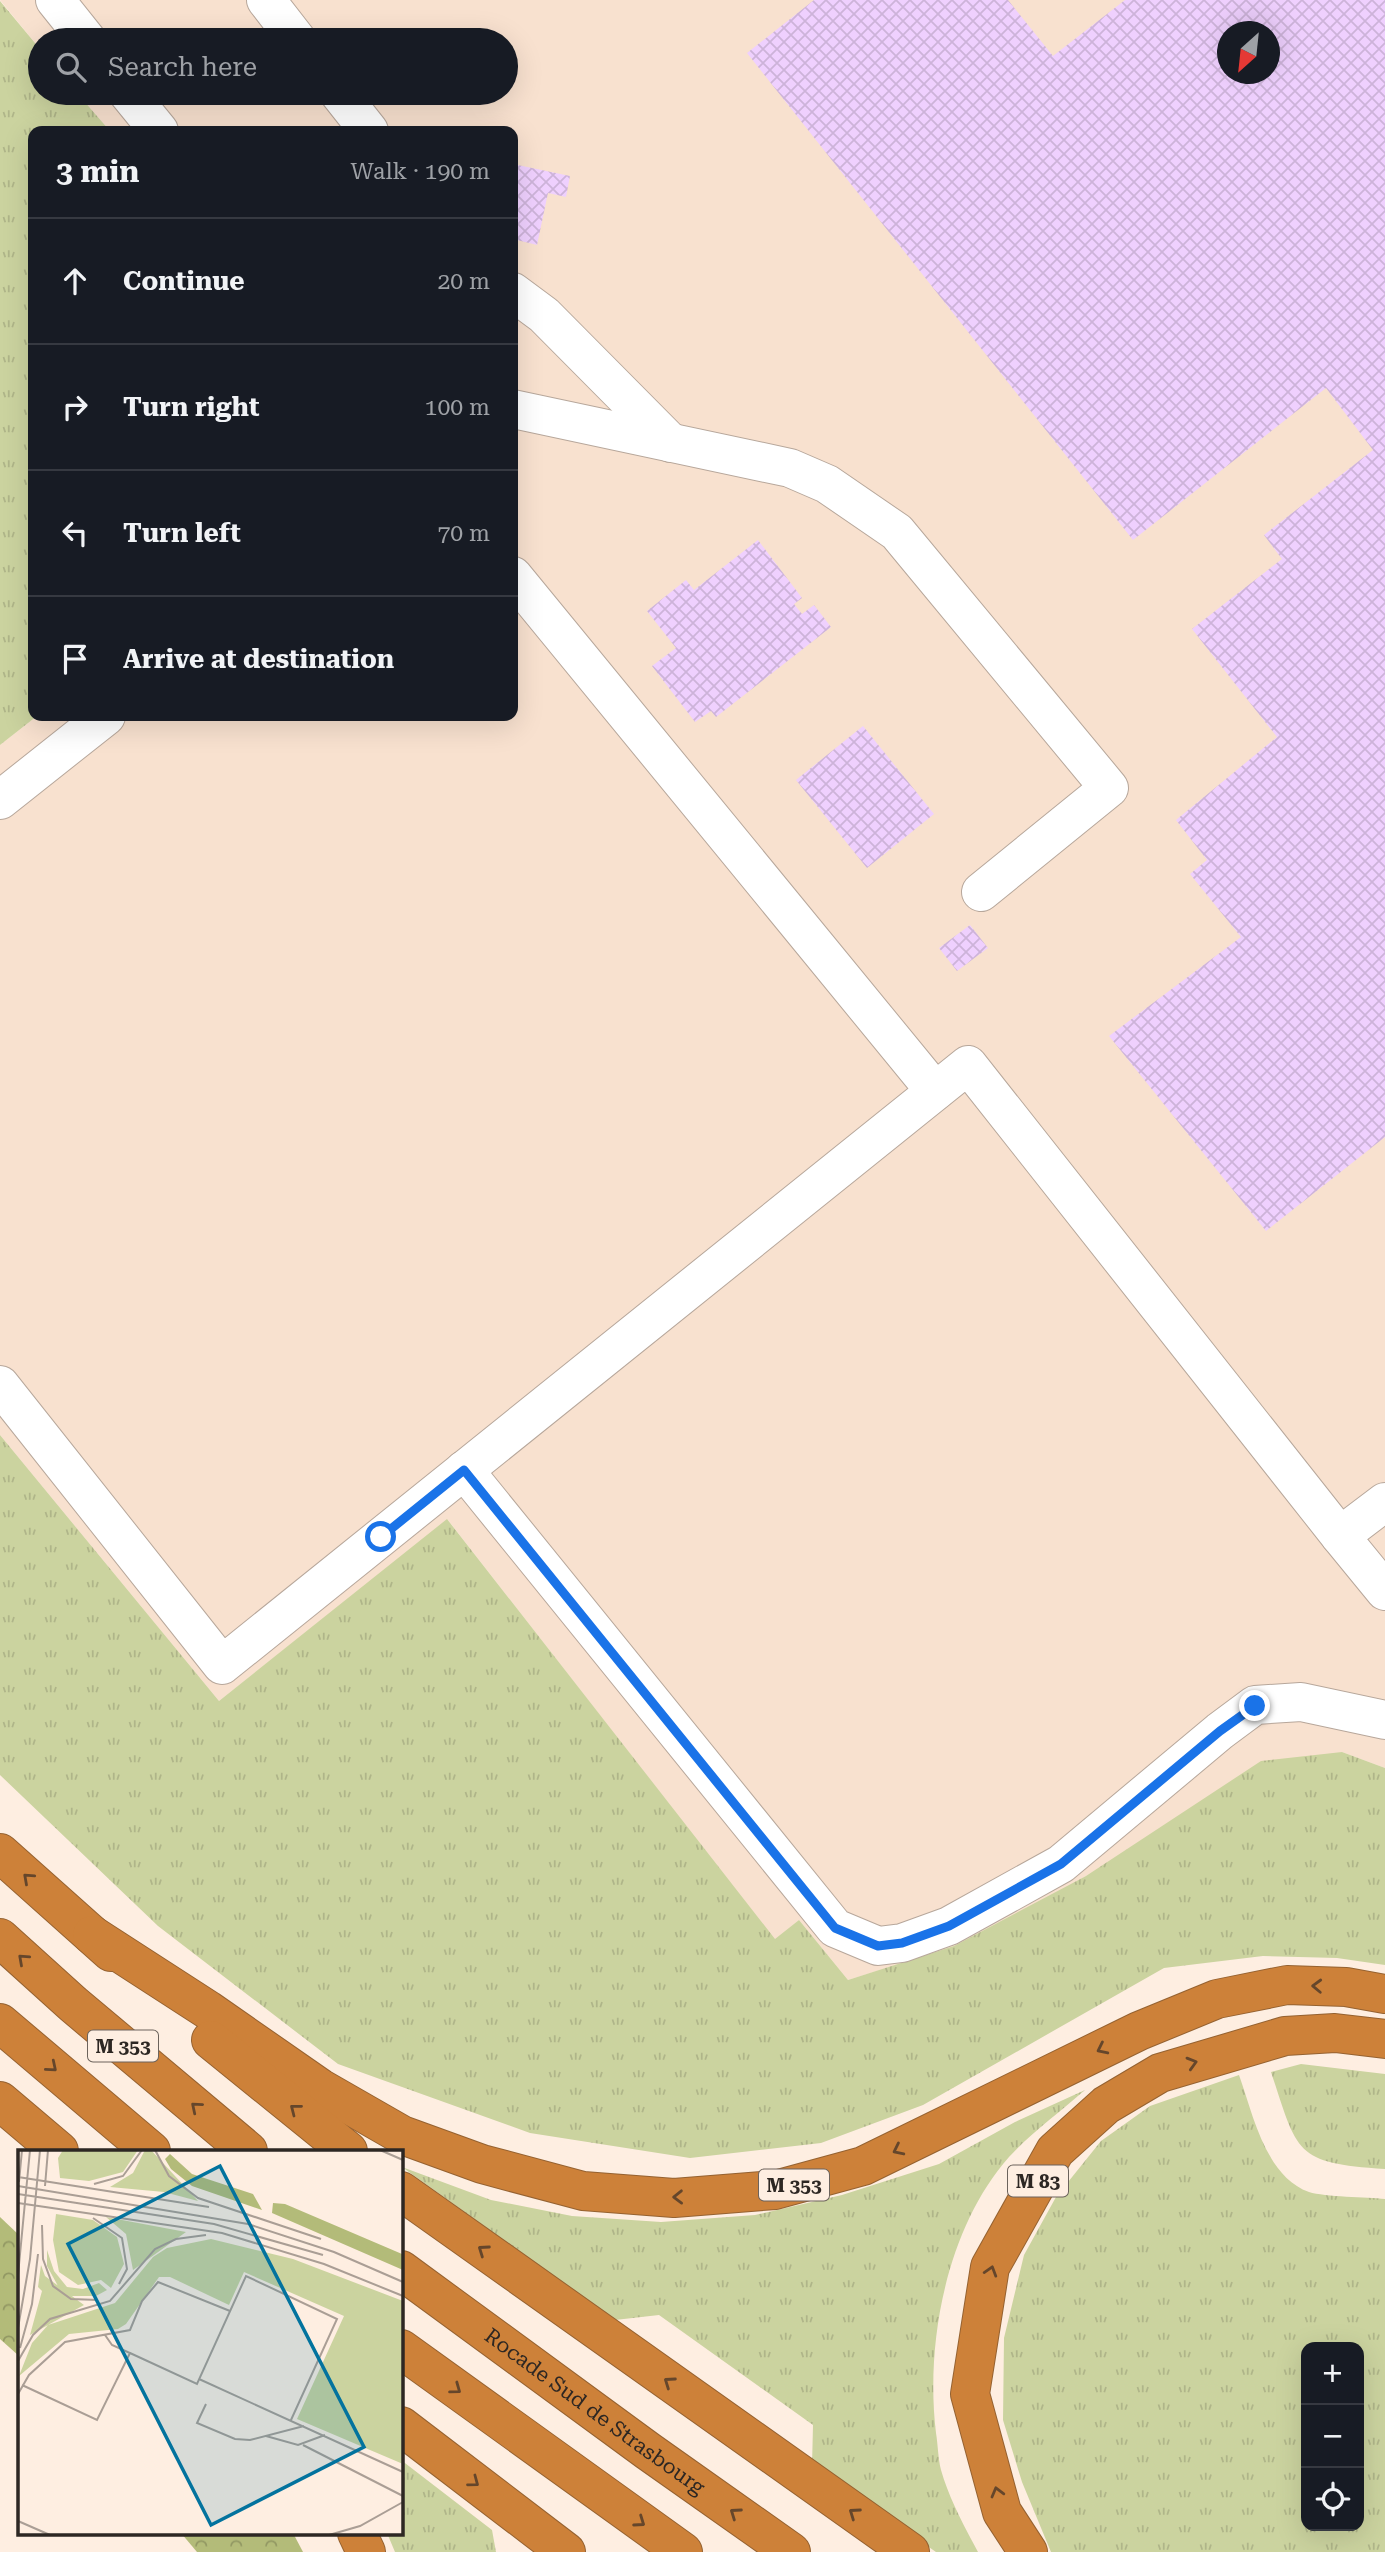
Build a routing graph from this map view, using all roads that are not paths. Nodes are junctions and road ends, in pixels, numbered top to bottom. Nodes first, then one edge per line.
1 (55, 0) edge
2 (266, 0) edge
3 (77, 28) edge
4 (288, 28) edge
5 (138, 105) edge
6 (348, 105) edge
7 (155, 126) edge
8 (365, 126) edge
9 (518, 296) edge
10 (518, 410) edge
11 (671, 443) junction
12 (518, 582) edge
13 (100, 721) edge
14 (0, 800) edge
15 (981, 892) dead end
16 (935, 1091) junction
17 (0, 1385) edge
18 (464, 1470) junction
19 (1385, 1502) edge
20 (1340, 1536) junction
21 (1385, 1591) edge
22 (1385, 1720) edge
23 (0, 1853) edge
24 (92, 1935) junction
25 (0, 1938) edge
26 (1385, 1994) edge
27 (0, 2023) edge
28 (1385, 2039) edge
29 (0, 2101) edge
30 (0, 2136) edge
31 (58, 2150) edge
32 (150, 2150) edge
33 (247, 2150) edge
34 (347, 2150) edge
35 (18, 2152) edge
36 (402, 2192) edge
37 (402, 2271) edge
38 (402, 2349) edge
39 (402, 2427) edge
40 (357, 2534) edge
41 (366, 2552) edge
42 (566, 2552) edge
43 (682, 2552) edge
44 (791, 2552) edge
45 (910, 2552) edge
46 (1028, 2552) edge

1 - 3 lane
2 - 4 lane
5 - 7 lane
6 - 8 lane
9 - 11 lane
10 - 11 lane
11 - 15 lane
12 - 16 lane
13 - 14 lane
16 - 18 lane
16 - 20 lane
17 - 18 lane
18 - 22 lane
19 - 20 lane
20 - 21 lane
24 -> 23 highway
26 -> 24 highway, M 353
34 -> 24 highway
33 -> 25 highway, M 353
27 -> 32 highway, M 353
46 -> 28 highway, M 83
29 - 31 highway
30 - 35 highway
45 -> 36 highway
44 -> 37 highway, Rocade Sud de Strasbourg
38 -> 43 highway
39 -> 42 highway
40 - 41 highway

